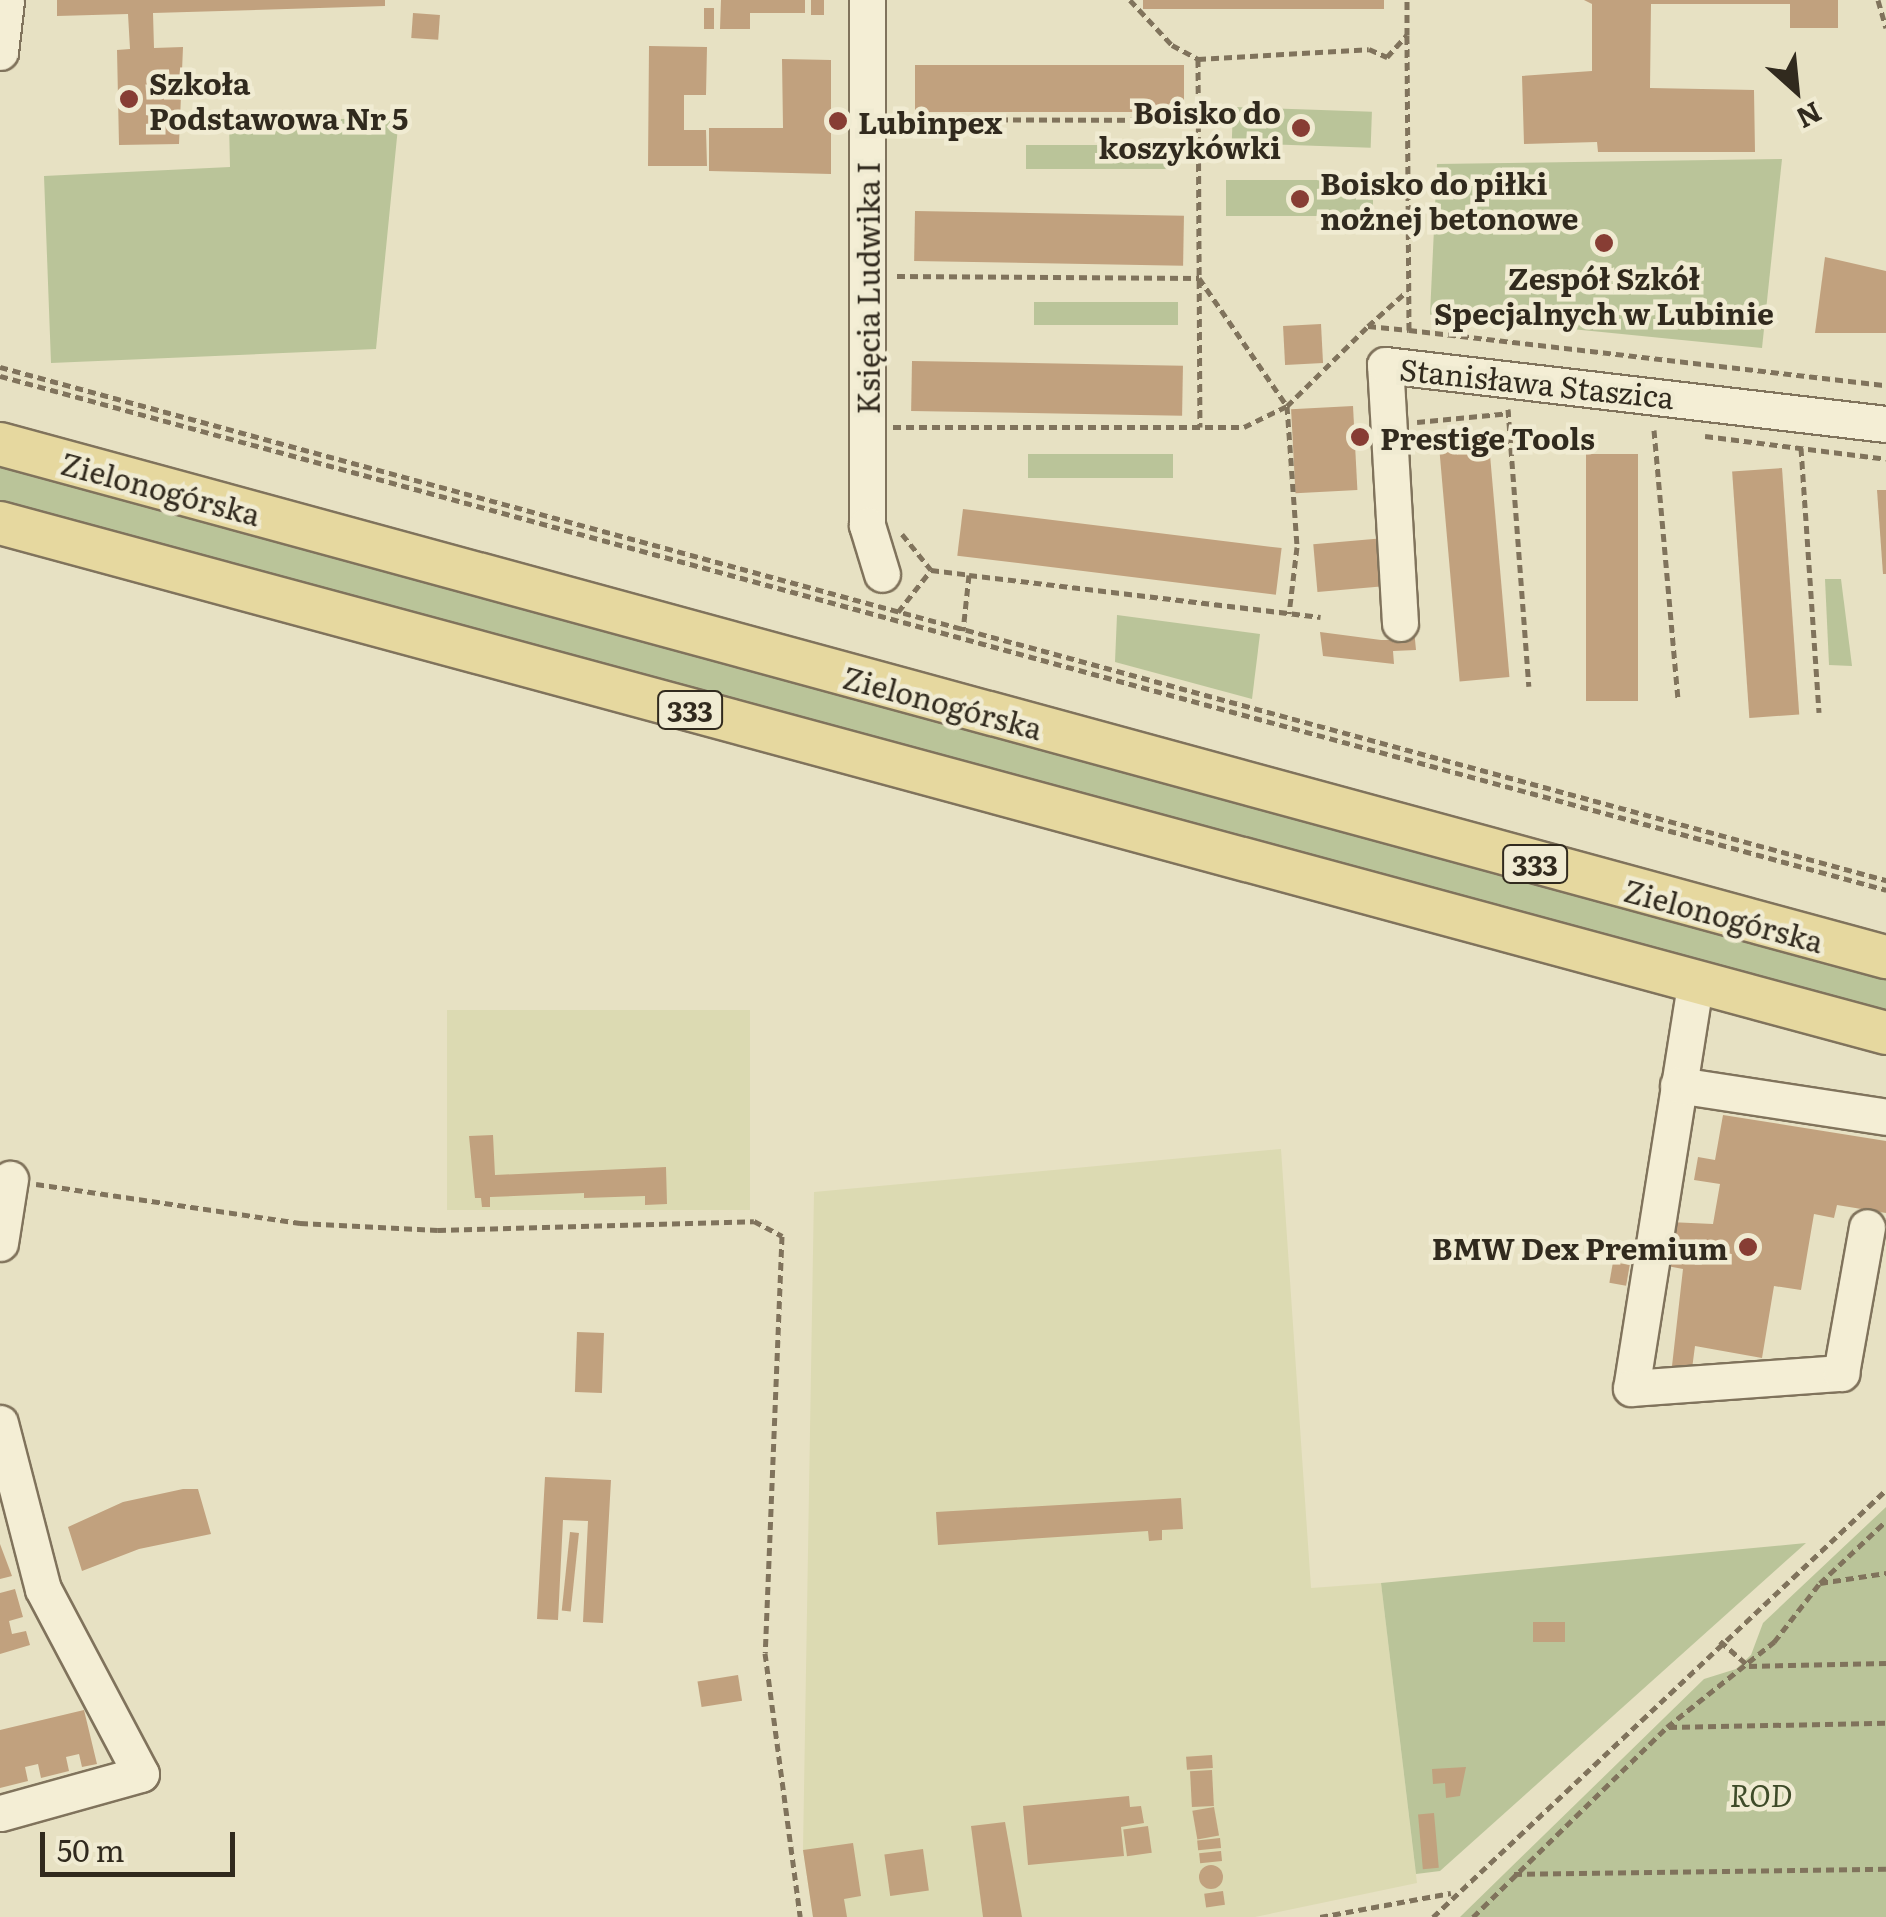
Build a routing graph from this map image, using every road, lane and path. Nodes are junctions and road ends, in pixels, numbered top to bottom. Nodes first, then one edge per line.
1 (6, 0) edge
2 (866, 0) edge
3 (1130, 0) edge
4 (1407, 0) edge
5 (1878, 0) edge
6 (1886, 28) edge
7 (1407, 35) junction
8 (0, 52) edge
9 (1198, 58) junction
10 (888, 120) dead end
11 (1198, 120) junction
12 (890, 276) dead end
13 (1199, 278) junction
14 (1407, 291) junction
15 (1368, 326) junction
16 (1409, 330) junction
17 (1510, 359) junction
18 (0, 368) edge
19 (0, 376) edge
20 (1886, 386) edge
21 (1287, 406) junction
22 (888, 408) dead end
23 (1508, 412) junction
24 (1526, 415) dead end
25 (1886, 424) edge
26 (1389, 425) junction
27 (888, 427) junction
28 (1200, 427) junction
29 (1636, 428) dead end
30 (1654, 430) junction
31 (1673, 432) dead end
32 (1691, 434) dead end
33 (0, 444) edge
34 (888, 446) dead end
35 (1802, 448) junction
36 (1886, 458) edge
37 (0, 522) edge
38 (895, 526) dead end
39 (931, 570) junction
40 (882, 574) dead end
41 (970, 575) junction
42 (898, 612) junction
43 (1289, 614) junction
44 (1320, 617) dead end
45 (1400, 623) dead end
46 (963, 631) junction
47 (1529, 686) dead end
48 (1678, 698) dead end
49 (1819, 712) dead end
50 (1886, 880) edge
51 (1886, 890) edge
52 (1886, 957) edge
53 (1695, 985) junction
54 (1886, 1033) edge
55 (1678, 1085) junction
56 (1886, 1117) edge
57 (10, 1179) joint
58 (1866, 1226) dead end
59 (0, 1243) edge
60 (0, 1424) edge
61 (1886, 1490) edge
62 (1886, 1521) edge
63 (1886, 1573) edge
64 (1820, 1583) junction
65 (1720, 1642) junction
66 (1886, 1664) edge
67 (1749, 1666) junction
68 (1886, 1723) edge
69 (1667, 1727) junction
70 (0, 1813) edge
71 (1886, 1869) edge
72 (1513, 1874) junction
73 (1454, 1893) junction
74 (800, 1917) edge
75 (1320, 1917) edge
76 (1433, 1917) edge
77 (1474, 1917) edge

1 - 8 street
2 - 40 street, Księcia Ludwika I
3 - 9 path
4 - 7 path
5 - 6 path
7 - 9 path
7 - 14 path
9 - 11 path
10 - 11 path
11 - 13 path
12 - 13 path
13 - 21 path
13 - 28 path
14 - 15 path
14 - 16 path
15 - 16 path
15 - 21 path
16 - 17 path
17 - 20 path
17 - 23 path
17 - 25 street, Stanisława Staszica
17 - 26 street, Stanisława Staszica
18 - 42 path
19 - 51 path
21 - 28 path
21 - 43 path
22 - 27 path
23 - 24 path
23 - 26 path
23 - 47 path
26 - 45 street, Stanisława Staszica
27 - 28 path
27 - 34 path
29 - 30 path
30 - 31 path
30 - 48 path
32 - 35 path
33 - 52 main road, Zielonogórska / 333
35 - 36 path
35 - 49 path
37 - 53 main road, 333
38 - 39 path
39 - 41 path
39 - 42 path
41 - 43 path
41 - 46 path
42 - 46 path
43 - 44 path
46 - 50 path
53 - 54 main road, 333
53 - 55 street
55 - 56 street
55 - 58 street
57 - 59 street
57 - 74 path
60 - 70 street
61 - 65 path
62 - 64 path
63 - 64 path
64 - 67 path
65 - 67 path
65 - 73 path
66 - 67 path
67 - 69 path
68 - 69 path
69 - 72 path
71 - 72 path
72 - 77 path
73 - 75 path
73 - 76 path

